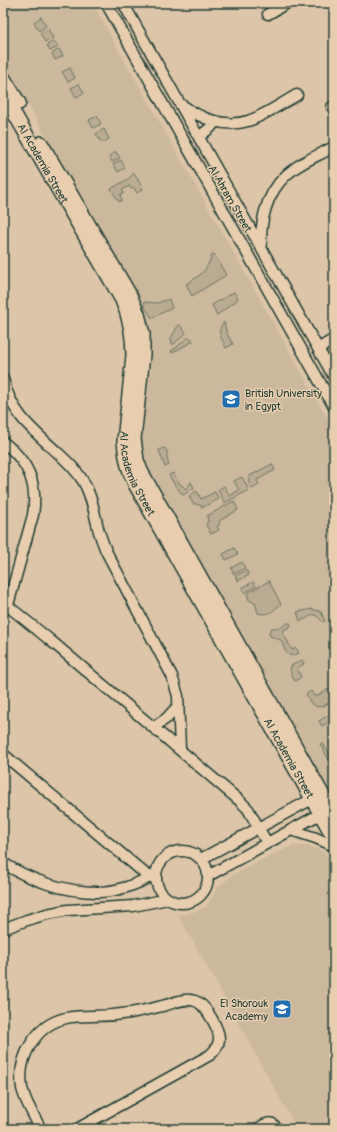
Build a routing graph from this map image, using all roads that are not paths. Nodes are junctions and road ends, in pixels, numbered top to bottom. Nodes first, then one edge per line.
1 (106, 3) edge
2 (122, 3) edge
3 (287, 3) edge
4 (268, 14) dead end
5 (3, 77) edge
6 (3, 94) edge
7 (297, 94) dead end
8 (178, 103) junction
9 (215, 122) junction
10 (199, 137) junction
11 (330, 149) dead end
12 (211, 159) junction
13 (198, 167) junction
14 (262, 248) junction
15 (111, 272) junction
16 (334, 340) edge
17 (318, 349) junction
18 (334, 377) edge
19 (3, 379) edge
20 (334, 407) edge
21 (3, 442) edge
22 (5, 604) edge
23 (178, 706) junction
24 (154, 727) junction
25 (284, 738) junction
26 (180, 750) junction
27 (3, 754) edge
28 (312, 799) junction
29 (320, 814) junction
30 (334, 815) edge
31 (258, 828) junction
32 (291, 830) junction
33 (334, 838) edge
34 (267, 843) junction
35 (334, 846) edge
36 (201, 859) junction
37 (3, 863) edge
38 (153, 875) junction
39 (208, 876) junction
40 (168, 899) junction
41 (3, 929) edge
42 (43, 1129) edge
43 (77, 1129) edge
44 (258, 1129) edge
45 (277, 1129) edge

1 - 13 street, Al Ahram Street
2 - 8 street, Al Ahram Street
3 - 4 street
5 - 15 street, Al Academia Street
6 - 15 street, Al Academia Street
7 - 9 street
8 - 9 street
8 - 10 street, Al Ahram Street
9 - 10 street
10 - 12 street, Al Ahram Street
11 - 14 street
12 - 13 street
12 - 14 street, Al Ahram Street
13 - 20 street, Al Ahram Street
14 - 17 street, Al Ahram Street
15 - 25 street, Al Academia Street
16 - 17 street
17 - 18 street, Al Ahram Street
19 - 23 street
21 - 22 street
22 - 24 street
23 - 24 street
23 - 26 street
24 - 26 street
25 - 28 street, Al Academia Street
25 - 30 street, Al Academia Street
26 - 31 street
27 - 38 street
28 - 29 street, Al Academia Street
28 - 31 street
29 - 32 street
29 - 33 street, Al Academia Street
31 - 34 street
31 - 36 street
32 - 34 street
32 - 35 street
34 - 39 street
36 - 38 street
36 - 39 street
37 - 38 street
38 - 40 street
39 - 40 street
40 - 41 street
42 - 43 street
44 - 45 street

